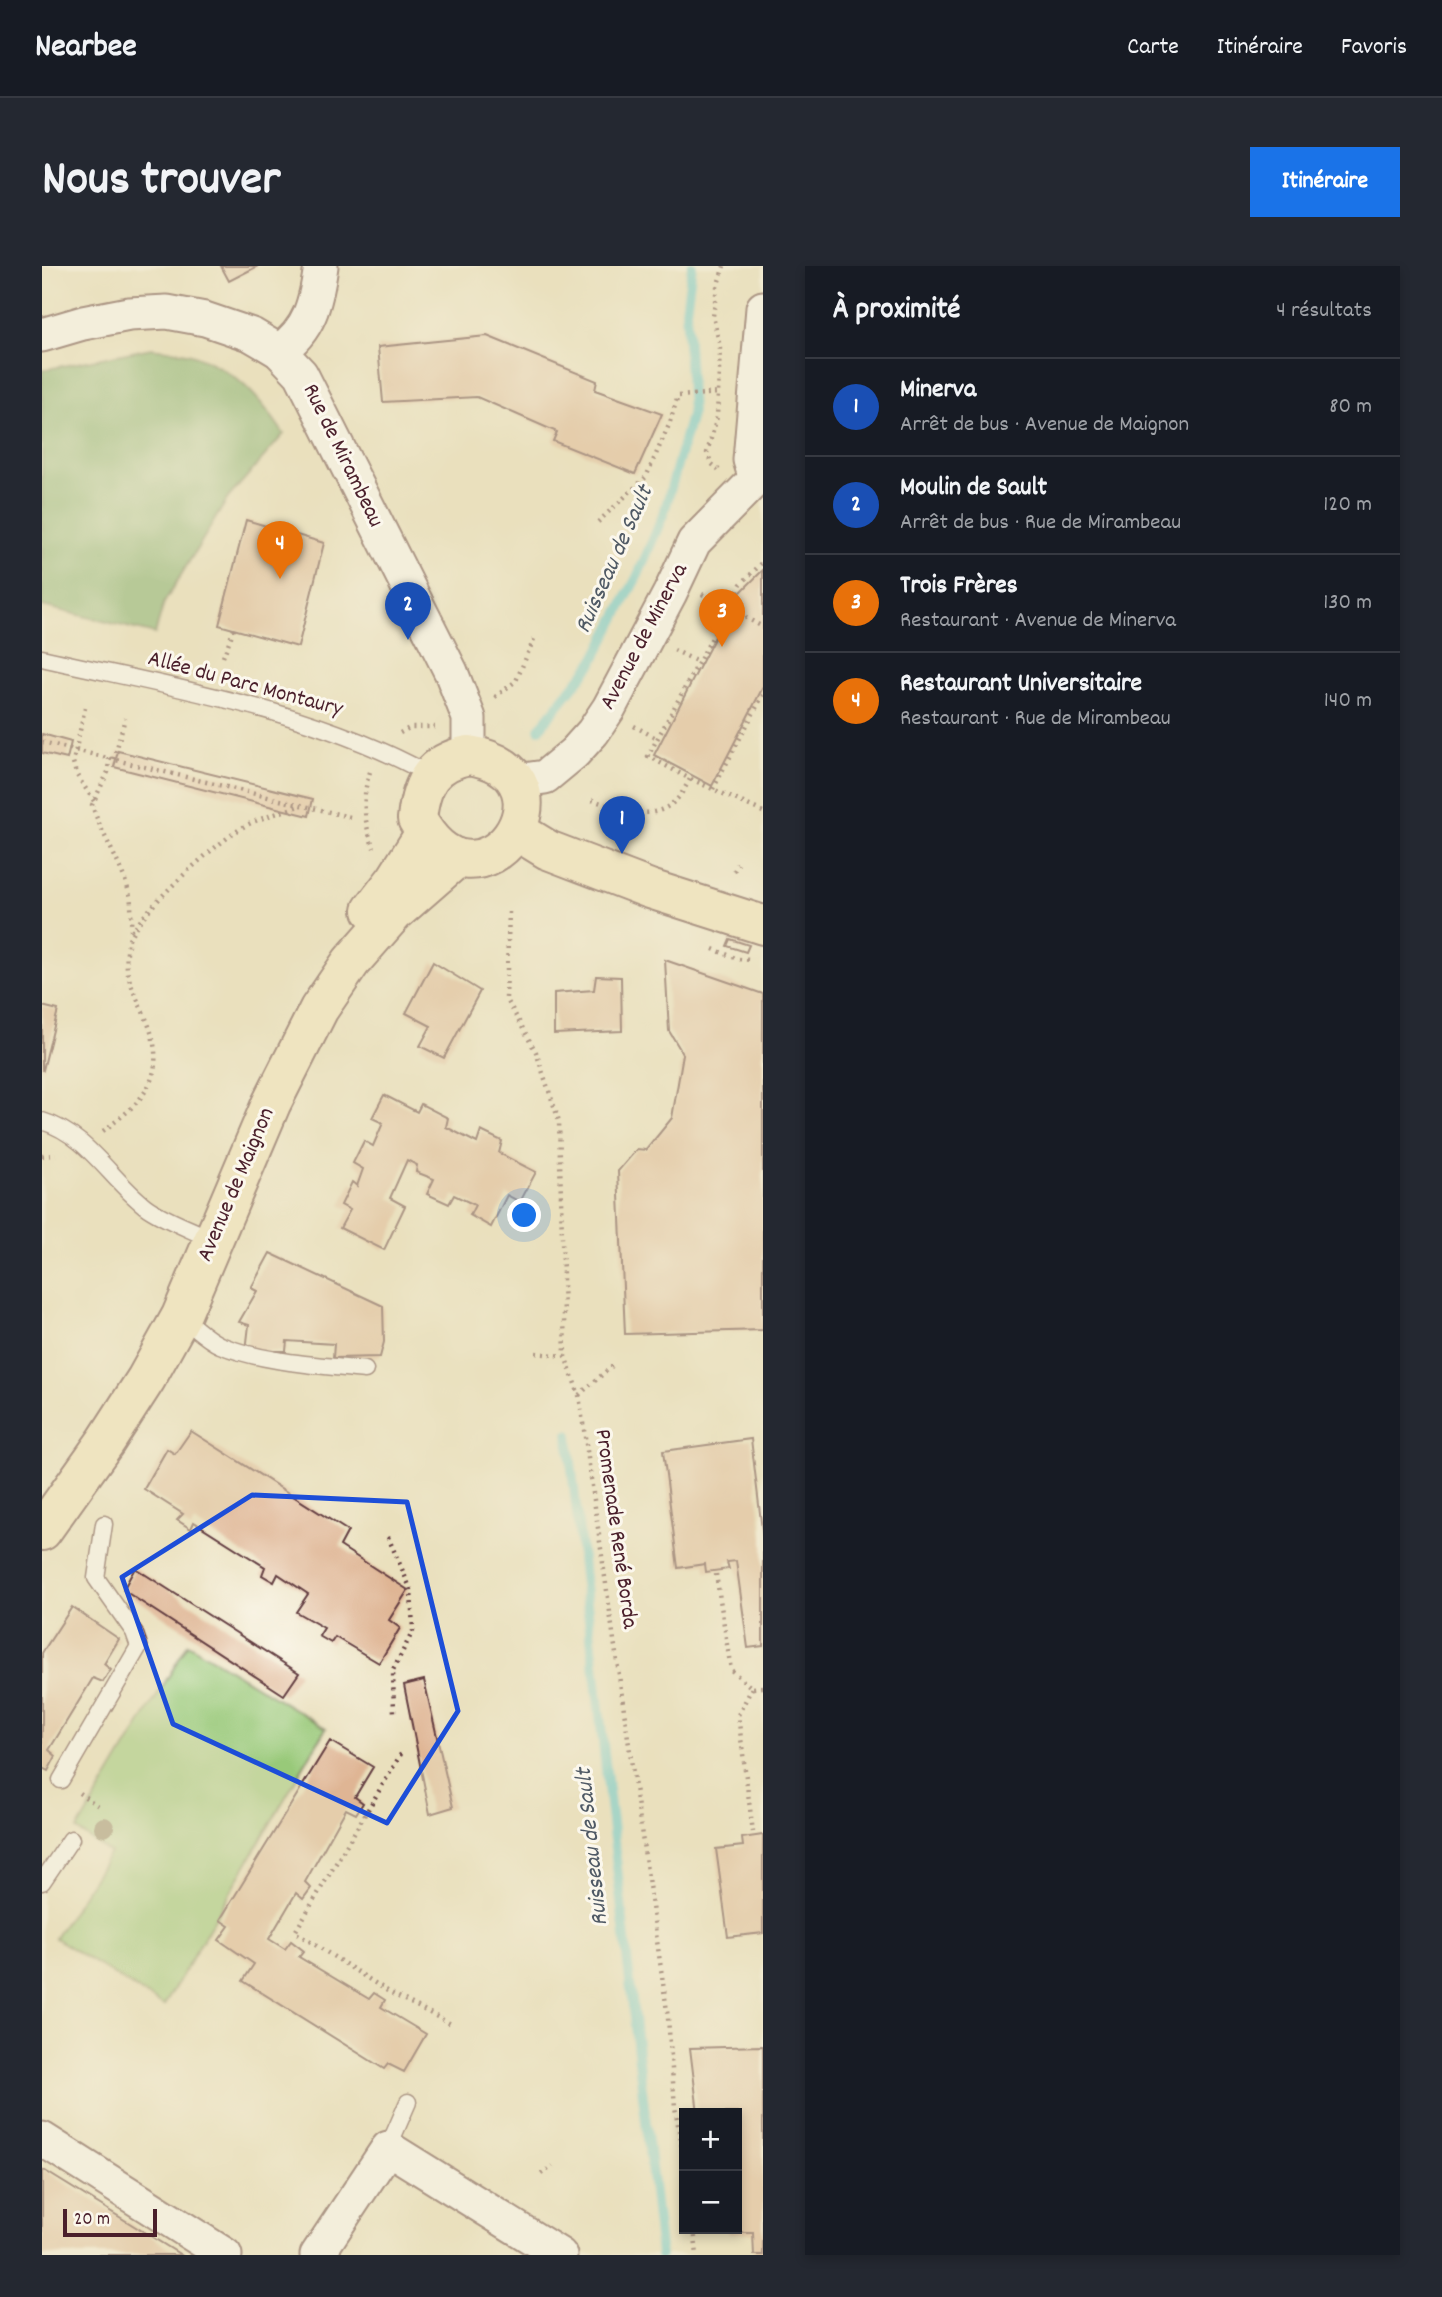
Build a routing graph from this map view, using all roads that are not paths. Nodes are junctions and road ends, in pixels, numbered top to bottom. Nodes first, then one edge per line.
1 (321, 266) edge
2 (763, 308) edge
3 (42, 335) edge
4 (279, 351) junction
5 (749, 478) edge
6 (42, 658) edge
7 (469, 755) junction
8 (430, 775) junction
9 (516, 781) junction
10 (517, 831) junction
11 (425, 833) junction
12 (457, 858) junction
13 (763, 925) edge
14 (42, 1121) edge
15 (208, 1238) junction
16 (174, 1312) junction
17 (365, 1370) dead end
18 (42, 1499) edge
19 (104, 1524) dead end
20 (42, 1531) edge
21 (61, 1780) dead end
22 (71, 1839) dead end
23 (42, 1882) edge
24 (408, 2102) dead end
25 (42, 2139) edge
26 (388, 2148) junction
27 (225, 2255) edge
28 (317, 2255) edge
29 (560, 2255) edge

1 - 4 street
2 - 5 street
3 - 4 street, Rue de Mirambeau
4 - 7 street, Rue de Mirambeau
5 - 9 street, Avenue de Minerva
6 - 8 lane, Allée du Parc Montaury
7 - 8 street
7 - 9 street
8 - 11 street
9 - 10 street
10 - 12 street
10 - 13 street
11 - 12 street
11 - 15 street, Avenue de Maignon
12 - 15 street, Avenue de Maignon
14 - 15 lane
15 - 16 street, Avenue de Maignon
16 - 17 lane
16 - 18 street, Avenue de Maignon
16 - 20 street, Avenue de Maignon
19 - 21 lane
22 - 23 lane
24 - 26 lane
25 - 27 street
26 - 28 street
26 - 29 street

